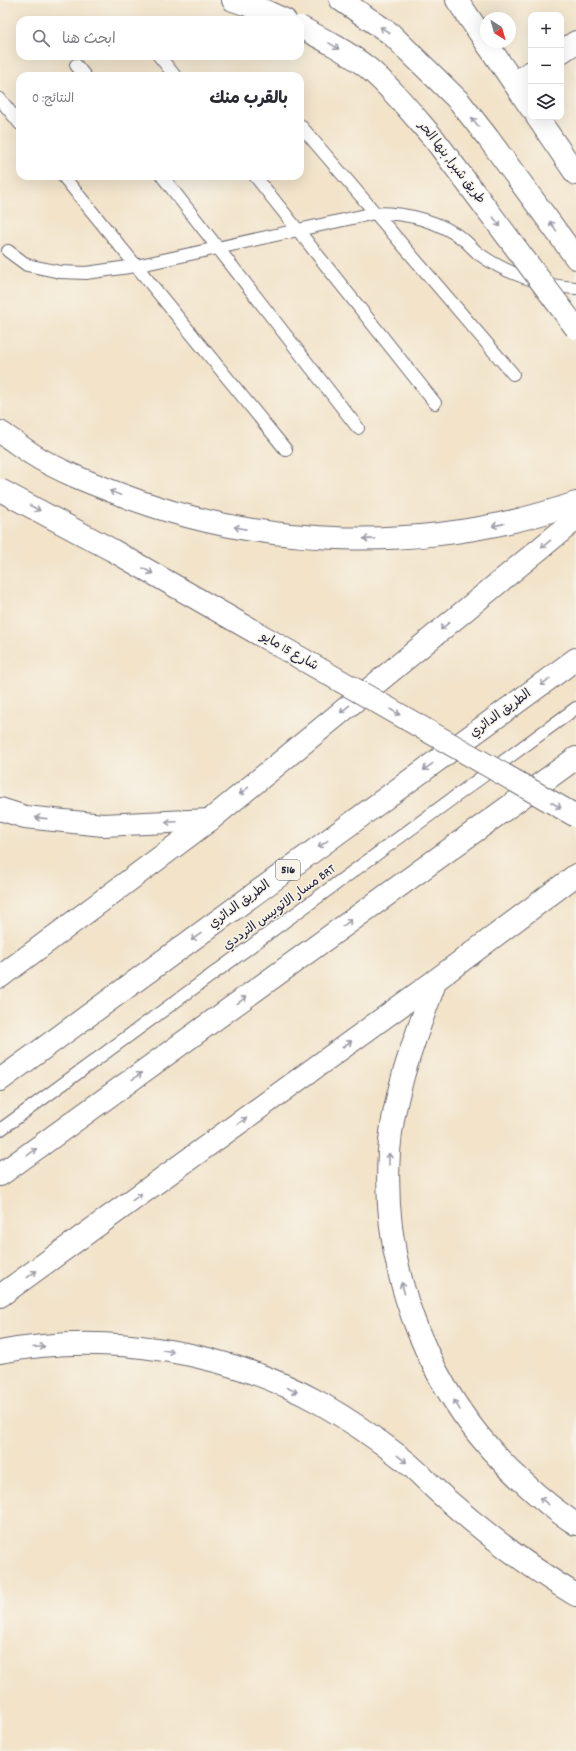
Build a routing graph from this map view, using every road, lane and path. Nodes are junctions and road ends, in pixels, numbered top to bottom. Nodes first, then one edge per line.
1 (233, 0) edge
2 (341, 0) edge
3 (457, 0) edge
4 (276, 16) edge
5 (304, 29) edge
6 (576, 42) edge
7 (564, 50) edge
8 (162, 60) edge
9 (76, 65) dead end
10 (82, 72) edge
11 (172, 72) edge
12 (522, 78) edge
13 (528, 98) edge
14 (0, 99) edge
15 (16, 119) edge
16 (539, 120) edge
17 (304, 130) edge
18 (576, 174) edge
19 (66, 180) edge
20 (165, 180) edge
21 (258, 180) edge
22 (375, 213) junction
23 (298, 230) junction
24 (218, 248) junction
25 (8, 251) dead end
26 (576, 258) edge
27 (136, 266) junction
28 (576, 288) edge
29 (576, 328) edge
30 (513, 374) dead end
31 (435, 403) dead end
32 (358, 428) dead end
33 (0, 432) edge
34 (286, 450) dead end
35 (0, 490) edge
36 (576, 503) edge
37 (576, 519) edge
38 (576, 659) edge
39 (576, 708) edge
40 (576, 758) edge
41 (0, 809) edge
42 (576, 816) edge
43 (210, 820) junction
44 (576, 875) edge
45 (0, 977) edge
46 (436, 980) junction
47 (0, 1080) edge
48 (0, 1130) edge
49 (0, 1175) edge
50 (0, 1296) edge
51 (0, 1352) edge
52 (576, 1524) edge
53 (576, 1594) edge

1 - 4 main road
26 -> 2 main road
3 - 12 main road
5 -> 29 main road, طريق شبرا, بنها الحر, bridge
6 - 7 main road
8 - 11 lane
9 - 10 lane
12 - 13 main road
14 - 15 lane
16 - 18 main road
17 - 22 lane
19 - 27 lane
20 - 24 lane
21 - 23 lane
22 - 23 lane
22 - 28 lane
22 - 30 lane
23 - 24 lane
23 - 31 lane
24 - 27 lane
24 - 32 lane
25 - 27 lane
27 - 34 lane
36 -> 33 main road
35 -> 42 main road, شارع 15 مايو, bridge
37 -> 43 main road
38 -> 47 main road, الطريق الدائري / 516
39 - 48 lane, مسار الاتوبيس الترددي BRT
49 -> 40 main road
43 -> 41 main road
43 - 45 main road
44 - 46 main road
50 -> 46 main road
52 -> 46 main road
51 -> 53 main road

